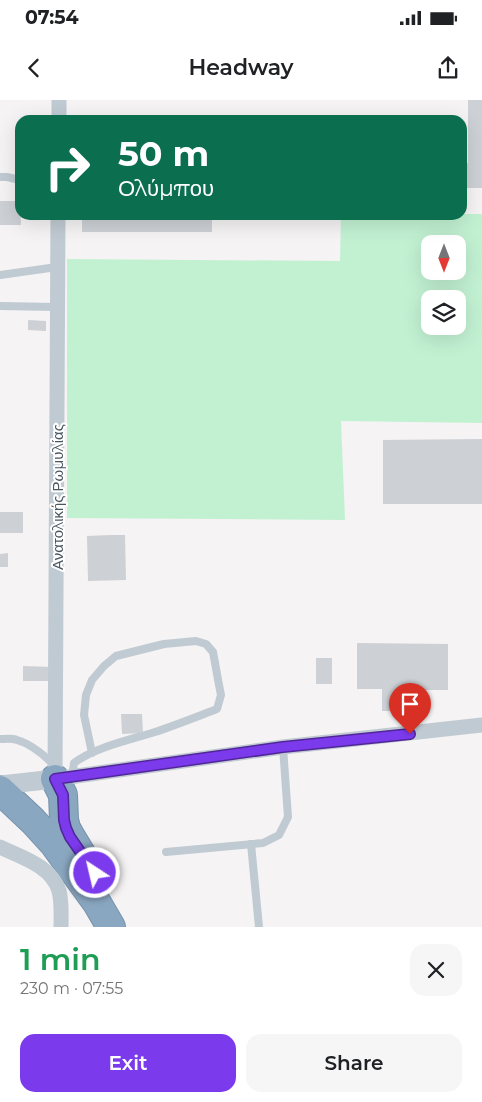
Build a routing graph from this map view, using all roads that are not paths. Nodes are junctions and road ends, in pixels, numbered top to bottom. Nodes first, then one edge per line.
1 (59, 100) edge
2 (59, 115) edge
3 (0, 177) edge
4 (15, 179) edge
5 (58, 220) edge
6 (58, 267) junction
7 (0, 275) edge
8 (0, 306) edge
9 (57, 307) junction
10 (482, 726) edge
11 (0, 739) edge
12 (283, 747) junction
13 (92, 753) junction
14 (61, 774) junction
15 (0, 786) edge
16 (0, 790) edge
17 (54, 844) junction
18 (251, 844) junction
19 (0, 847) edge
20 (166, 852) dead end
21 (61, 927) edge
22 (111, 927) edge
23 (131, 927) edge
24 (259, 927) edge

1 - 2 street
3 - 4 lane
5 - 6 street, Ανατολικής Ρωμυλίας
6 - 7 lane
6 - 9 street, Ανατολικής Ρωμυλίας
8 - 9 lane
9 - 14 street, Ανατολικής Ρωμυλίας
10 - 12 street
11 - 14 lane
12 - 14 street
12 - 18 lane
13 - 13 lane
13 - 14 lane
14 - 15 street
14 - 17 highway
14 - 23 highway
16 - 17 highway
17 - 22 highway
18 - 20 lane
18 - 24 lane
19 - 21 street

